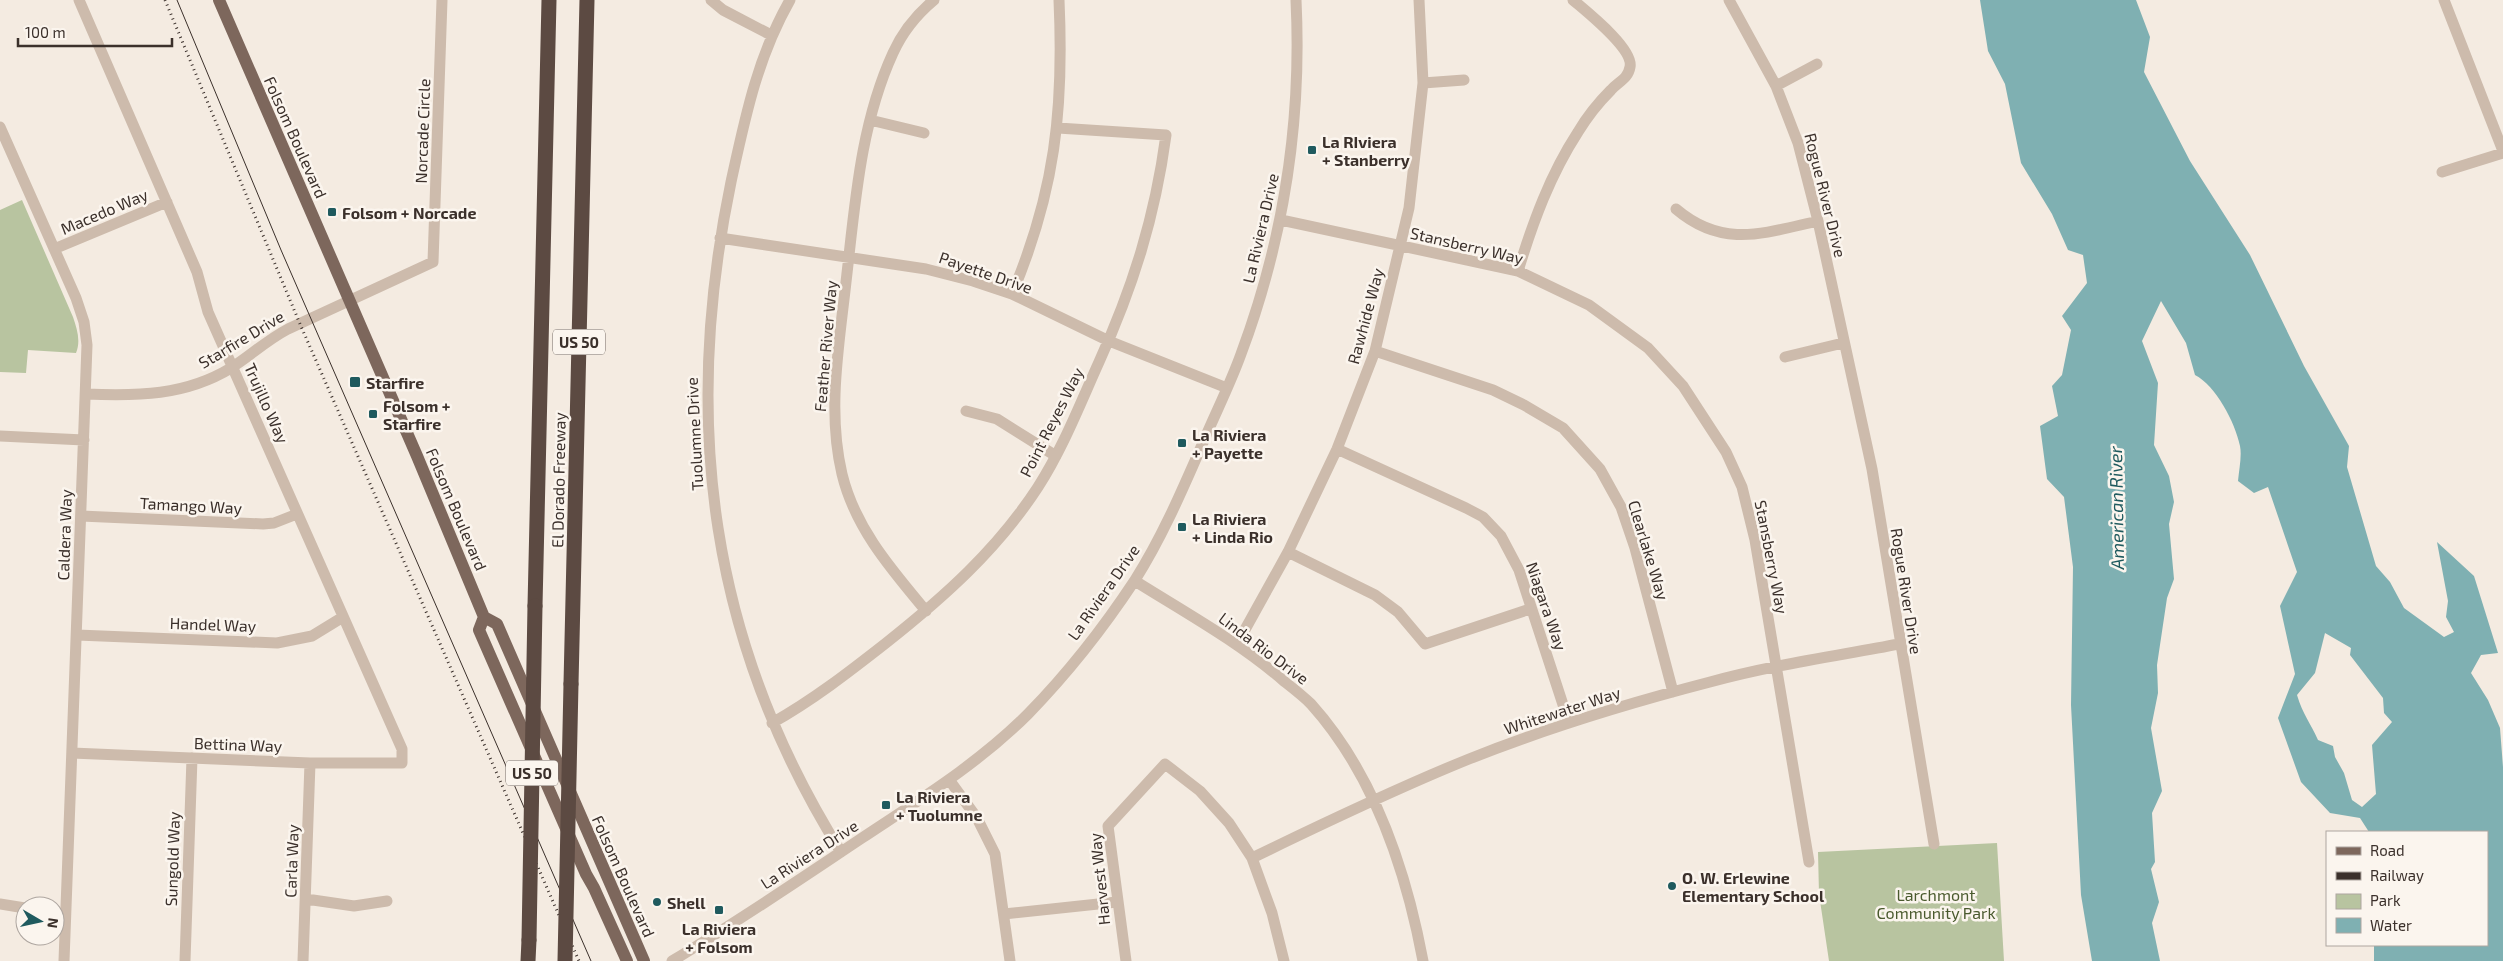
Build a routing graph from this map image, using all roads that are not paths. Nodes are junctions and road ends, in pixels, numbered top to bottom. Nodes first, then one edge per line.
1 (79, 0) edge
2 (219, 0) edge
3 (442, 0) edge
4 (548, 0) edge
5 (587, 0) edge
6 (711, 0) edge
7 (790, 0) edge
8 (934, 0) edge
9 (1059, 0) edge
10 (1296, 0) edge
11 (1419, 0) edge
12 (1573, 0) edge
13 (1730, 0) edge
14 (2444, 0) edge
15 (771, 35) junction
16 (1817, 64) dead end
17 (1464, 80) dead end
18 (1423, 83) junction
19 (1776, 86) junction
20 (870, 120) junction
21 (0, 127) edge
22 (1058, 128) junction
23 (924, 133) dead end
24 (3, 143) edge
25 (2503, 152) edge
26 (2442, 172) dead end
27 (166, 202) junction
28 (1676, 209) dead end
29 (1282, 220) junction
30 (1818, 221) junction
31 (720, 238) junction
32 (1400, 246) junction
33 (54, 249) junction
34 (849, 257) junction
35 (1518, 271) junction
36 (1012, 294) junction
37 (350, 301) junction
38 (1109, 341) junction
39 (1843, 343) junction
40 (1375, 351) junction
41 (1785, 357) dead end
42 (233, 366) junction
43 (1227, 388) junction
44 (86, 394) junction
45 (966, 411) dead end
46 (0, 436) edge
47 (84, 440) junction
48 (1336, 449) junction
49 (1056, 456) junction
50 (298, 514) junction
51 (81, 516) junction
52 (1288, 552) junction
53 (1134, 580) junction
54 (1530, 609) junction
55 (926, 611) junction
56 (342, 617) junction
57 (484, 617) junction
58 (77, 635) junction
59 (1238, 644) junction
60 (1899, 644) junction
61 (1775, 667) junction
62 (1673, 692) junction
63 (772, 723) junction
64 (1569, 723) junction
65 (72, 753) junction
66 (192, 758) junction
67 (310, 763) junction
68 (402, 763) joint
69 (950, 781) junction
70 (1373, 800) junction
71 (1934, 844) dead end
72 (841, 852) junction
73 (1252, 858) junction
74 (1809, 862) dead end
75 (61, 896) edge
76 (306, 899) junction
77 (387, 901) dead end
78 (1117, 902) junction
79 (0, 904) edge
80 (15, 906) edge
81 (1004, 914) junction
82 (63, 946) edge
83 (64, 961) edge
84 (185, 961) edge
85 (304, 961) edge
86 (528, 961) edge
87 (565, 961) edge
88 (626, 961) edge
89 (644, 961) edge
90 (672, 961) edge
91 (1010, 961) edge
92 (1126, 961) edge
93 (1284, 961) edge
94 (1424, 961) edge

1 - 27 street, Trujillo Way
2 - 37 main road, Folsom Boulevard
3 - 37 street, Norcade Circle
4 - 86 highway, El Dorado Freeway / US 50, bridge
5 - 87 highway, El Dorado Freeway / US 50, bridge
6 - 15 street
7 - 15 street, Tuolumne Drive
8 - 20 street, Feather River Way
9 - 22 street
10 - 29 street, La Riviera Drive
11 - 18 street, Rawhide Way
12 - 35 street
13 - 19 street, Rogue River Drive
14 - 25 street
15 - 31 street, Tuolumne Drive
16 - 19 street
17 - 18 street
18 - 32 street, Rawhide Way
19 - 30 street, Rogue River Drive
20 - 23 street
20 - 34 street, Feather River Way
21 - 24 street, Caldera Way
22 - 36 street
22 - 38 street, Point Reyes Way
24 - 33 street, Caldera Way
25 - 26 street
27 - 33 street, Macedo Way
27 - 42 street, Trujillo Way
28 - 30 street
29 - 32 street, Stansberry Way
29 - 43 street, La Riviera Drive
30 - 39 street, Rogue River Drive
31 - 34 street, Payette Drive
31 - 63 street, Tuolumne Drive
32 - 35 street, Stansberry Way
32 - 40 street, Rawhide Way
33 - 44 street, Caldera Way
34 - 36 street, Payette Drive
34 - 55 street, Feather River Way
35 - 61 street, Stansberry Way
36 - 38 street, Payette Drive
37 - 42 street, Starfire Drive
37 - 57 main road, Folsom Boulevard
38 - 43 street, Payette Drive
38 - 49 street, Point Reyes Way
39 - 41 street
39 - 60 street, Rogue River Drive
40 - 48 street, Rawhide Way
40 - 62 street, Clearlake Way
42 - 44 street, Starfire Drive
42 - 50 street, Trujillo Way
43 - 53 street, La Riviera Drive
44 - 47 street, Caldera Way
45 - 49 street
46 - 47 street
47 - 51 street, Caldera Way
48 - 52 street, Rawhide Way
48 - 54 street, Niagara Way
49 - 55 street, Point Reyes Way
50 - 51 street, Tamango Way
50 - 56 street, Trujillo Way
51 - 58 street, Caldera Way
52 - 54 street
52 - 59 street, Rawhide Way
53 - 59 street, Linda Rio Drive
53 - 69 street, La Riviera Drive
54 - 64 street, Niagara Way
55 - 63 street, Point Reyes Way
56 - 58 street, Handel Way
56 - 68 street, Trujillo Way
57 - 88 main road, Folsom Boulevard
57 - 89 main road, Folsom Boulevard
58 - 65 street, Caldera Way
59 - 70 street, Linda Rio Drive
60 - 61 street, Whitewater Way
60 - 71 street, Rogue River Drive
61 - 62 street, Whitewater Way
61 - 74 street, Stansberry Way
62 - 64 street, Whitewater Way
63 - 72 street, Tuolumne Drive
64 - 70 street, Whitewater Way
65 - 66 street, Bettina Way
65 - 75 street, Caldera Way
66 - 67 street, Bettina Way
66 - 84 street, Sungold Way
67 - 68 street, Bettina Way
67 - 76 street, Carla Way
69 - 72 street, La Riviera Drive
69 - 81 street
70 - 73 street, Whitewater Way
70 - 94 street, Linda Rio Drive
72 - 90 street, La Riviera Drive
73 - 78 street, Harvest Way
73 - 93 street
76 - 77 street
76 - 85 street, Carla Way
78 - 81 street
78 - 92 street, Harvest Way
79 - 80 street
81 - 91 street
82 - 83 street, Caldera Way

